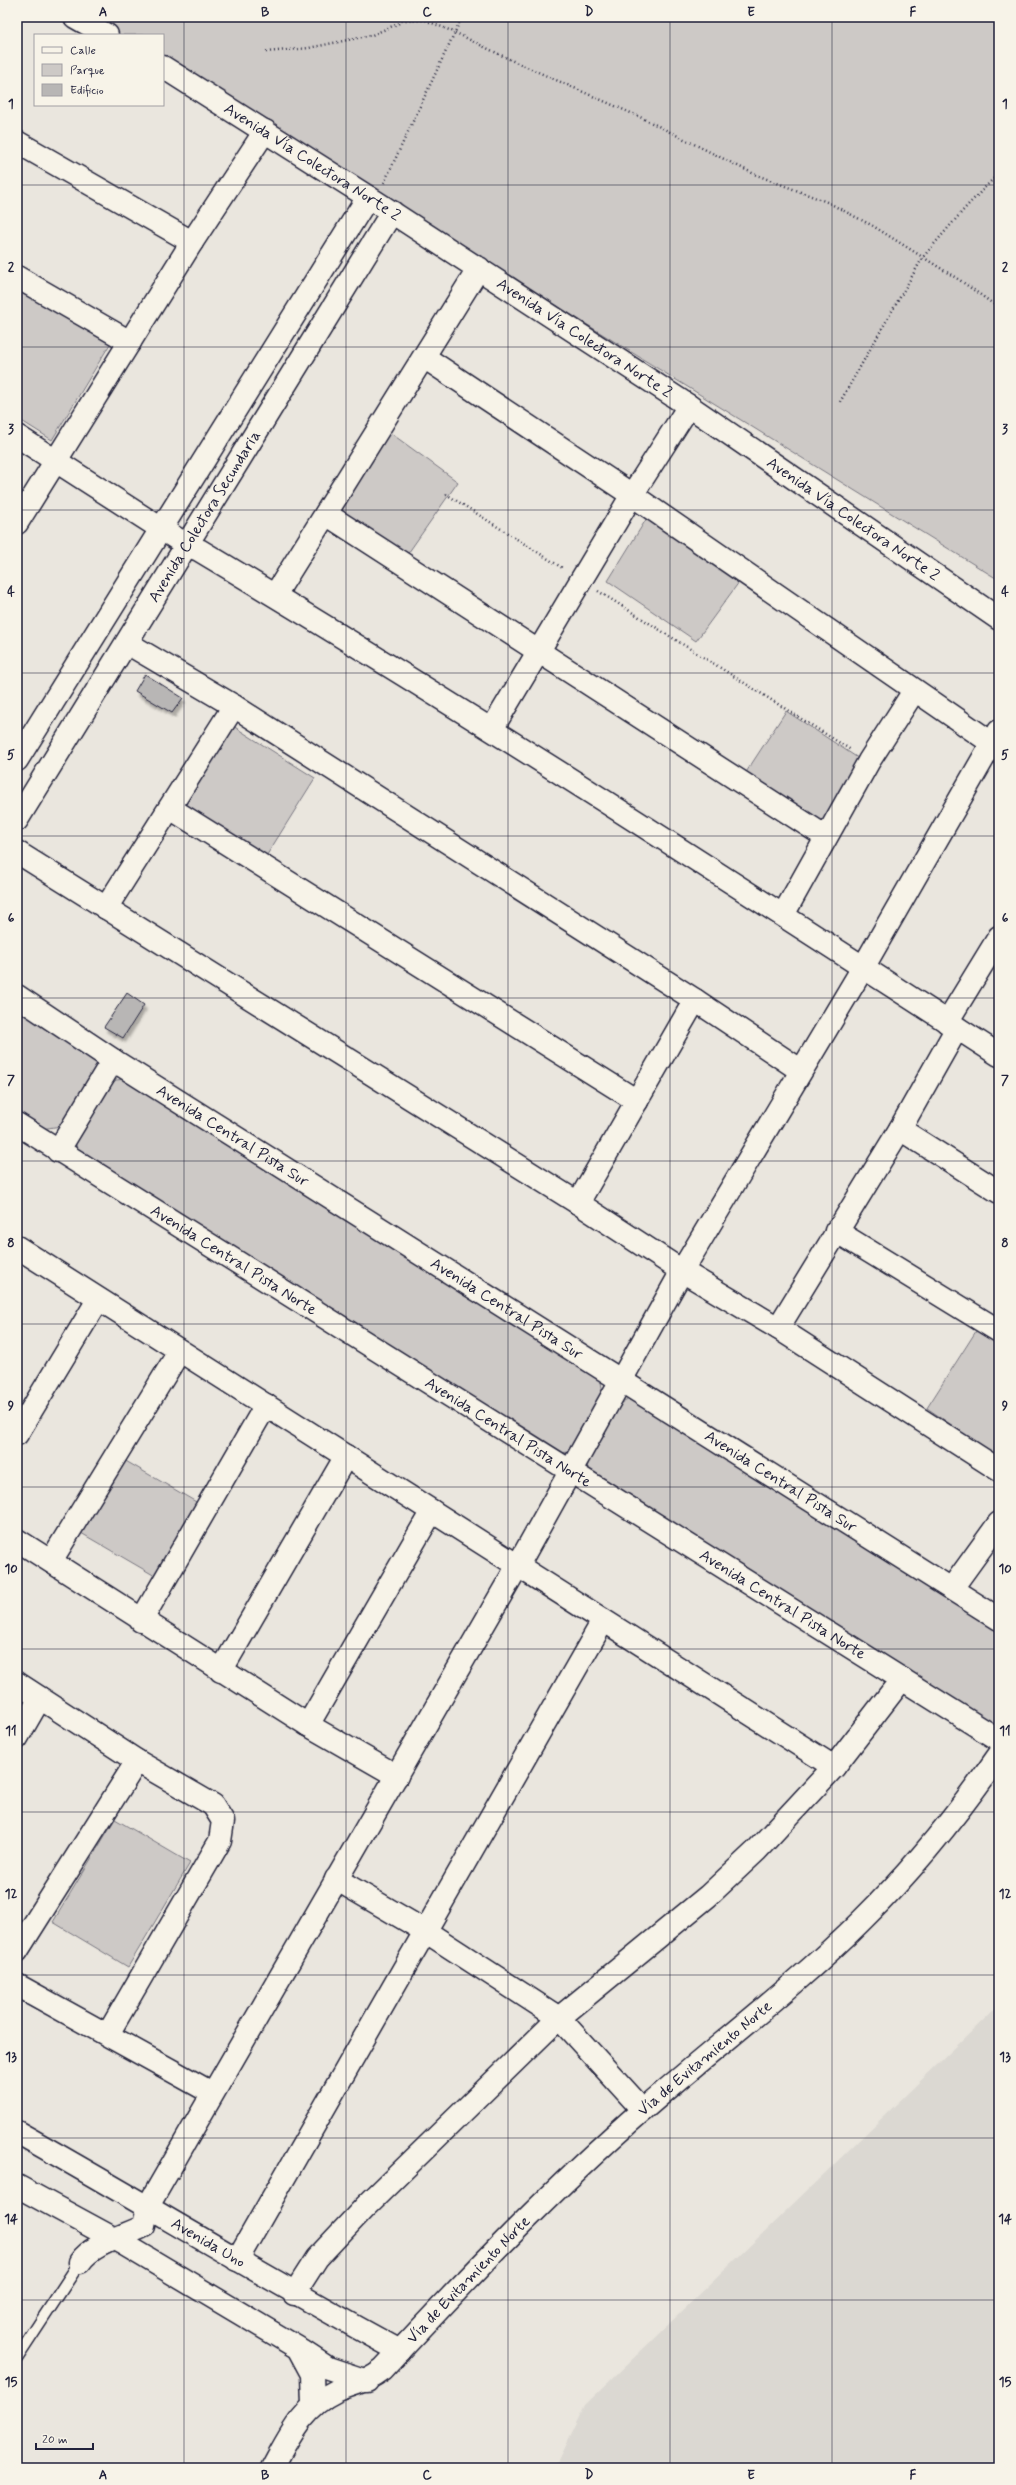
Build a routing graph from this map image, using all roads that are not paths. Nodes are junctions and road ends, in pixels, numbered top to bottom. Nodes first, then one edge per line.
1 (75, 17) edge
2 (105, 34) edge
3 (164, 68) edge
4 (266, 131) junction
5 (17, 142) edge
6 (379, 203) junction
7 (192, 242) junction
8 (479, 268) junction
9 (17, 277) edge
10 (130, 342) junction
11 (424, 357) junction
12 (689, 406) junction
13 (17, 436) edge
14 (56, 461) junction
15 (632, 495) junction
16 (326, 514) junction
17 (17, 523) edge
18 (161, 529) junction
19 (188, 546) junction
20 (275, 595) junction
21 (999, 618) edge
22 (127, 643) junction
23 (538, 651) junction
24 (914, 691) junction
25 (234, 706) junction
26 (492, 729) junction
27 (996, 741) edge
28 (17, 760) edge
29 (170, 808) junction
30 (17, 820) edge
31 (826, 837) junction
32 (17, 852) edge
33 (106, 908) junction
34 (783, 915) junction
35 (997, 945) edge
36 (864, 966) junction
37 (17, 996) edge
38 (695, 1000) junction
39 (952, 1025) junction
40 (999, 1055) edge
41 (113, 1060) junction
42 (800, 1070) junction
43 (637, 1101) junction
44 (17, 1124) edge
45 (900, 1129) junction
46 (58, 1151) junction
47 (999, 1192) edge
48 (578, 1203) junction
49 (836, 1231) junction
50 (17, 1247) edge
51 (682, 1271) junction
52 (98, 1300) junction
53 (778, 1328) junction
54 (999, 1331) edge
55 (179, 1352) junction
56 (621, 1379) junction
57 (266, 1405) junction
58 (17, 1434) edge
59 (346, 1456) junction
60 (999, 1470) edge
61 (570, 1472) junction
62 (432, 1511) junction
63 (999, 1523) edge
64 (17, 1540) edge
65 (51, 1561) junction
66 (517, 1567) junction
67 (952, 1588) junction
68 (999, 1618) edge
69 (603, 1620) junction
70 (141, 1621) junction
71 (221, 1671) junction
72 (902, 1679) junction
73 (17, 1683) edge
74 (40, 1698) junction
75 (308, 1725) junction
76 (17, 1738) edge
77 (999, 1740) edge
78 (999, 1755) edge
79 (137, 1761) junction
80 (834, 1767) junction
81 (397, 1776) junction
82 (336, 1879) junction
83 (425, 1931) junction
84 (17, 1951) edge
85 (17, 1985) edge
86 (559, 2018) junction
87 (108, 2034) junction
88 (212, 2092) junction
89 (643, 2110) junction
90 (17, 2132) edge
91 (17, 2186) edge
92 (148, 2206) junction
93 (116, 2240) junction
94 (237, 2260) junction
95 (80, 2262) joint
96 (294, 2294) junction
97 (298, 2348) junction
98 (400, 2351) junction
99 (17, 2358) edge
100 (367, 2381) junction
101 (313, 2406) junction
102 (272, 2468) edge

1 - 2 street
3 - 4 street, Avenida Vía Colectora Norte 2
4 - 6 street, Avenida Vía Colectora Norte 2
4 - 7 street
5 - 7 street
6 - 8 street, Avenida Vía Colectora Norte 2
6 - 18 street, Avenida Colectora Secundaria
6 - 19 street, Avenida Colectora Secundaria
7 - 10 street
8 - 11 street
8 - 12 street, Avenida Vía Colectora Norte 2
9 - 10 street
10 - 14 street
11 - 15 street
11 - 16 street
12 - 15 street
12 - 21 street, Avenida Vía Colectora Norte 2
13 - 14 street
14 - 17 street
14 - 18 street
15 - 23 street
15 - 24 street
16 - 20 street
16 - 23 street
18 - 19 street
18 - 28 street, Avenida Colectora Secundaria
19 - 20 street
19 - 22 street, Avenida Colectora Secundaria
20 - 26 street
22 - 25 street
22 - 30 street, Avenida Colectora Secundaria
23 - 26 street
23 - 31 street
24 - 27 street
24 - 31 street
25 - 29 street
25 - 38 street
26 - 34 street
27 - 36 street
29 - 33 street
29 - 43 street
31 - 34 street
32 - 33 street
33 - 48 street
34 - 36 street
35 - 39 street
36 - 39 street
36 - 42 street
37 - 41 street, Avenida Central Pista Sur
38 - 42 street
38 - 43 street
39 - 40 street
39 - 45 street
41 - 46 street
41 - 56 street, Avenida Central Pista Sur
42 - 51 street
43 - 48 street
44 - 46 street, Avenida Central Pista Norte
45 - 47 street
45 - 49 street
46 - 61 street, Avenida Central Pista Norte
48 - 51 street
49 - 53 street
49 - 54 street
50 - 52 street
51 - 53 street
51 - 56 street
52 - 55 street
52 - 58 street
53 - 60 street
55 - 57 street
55 - 65 street
56 - 61 street
56 - 67 street, Avenida Central Pista Sur
57 - 59 street
57 - 70 street
59 - 62 street
59 - 71 street
61 - 66 street
61 - 72 street, Avenida Central Pista Norte
62 - 66 street
62 - 75 street
63 - 67 street
64 - 65 street
65 - 70 street
66 - 69 street
66 - 81 street
67 - 68 street, Avenida Central Pista Sur
69 - 80 street
69 - 83 street
70 - 71 street
71 - 75 street
72 - 77 street, Avenida Central Pista Norte
72 - 80 street
73 - 74 street
74 - 76 street
74 - 79 street
75 - 81 street
78 - 89 street, Vía de Evitamiento Norte
79 - 84 street
79 - 87 street
80 - 86 street
81 - 82 street
82 - 83 street
82 - 88 street
83 - 86 street
83 - 94 street
85 - 87 street
86 - 89 street
86 - 96 street
87 - 88 street
88 - 92 street
89 - 98 street, Vía de Evitamiento Norte
90 - 92 street, Avenida Uno
91 - 93 street
92 - 93 street
92 - 94 street, Avenida Uno
93 - 95 street
93 - 97 street
94 - 96 street, Avenida Uno
95 - 99 lane
96 - 98 street, Avenida Uno
97 - 100 street
97 - 101 street
98 - 100 street, Vía de Evitamiento Norte
100 - 101 street, Vía de Evitamiento Norte
101 - 102 street, Vía de Evitamiento Norte

